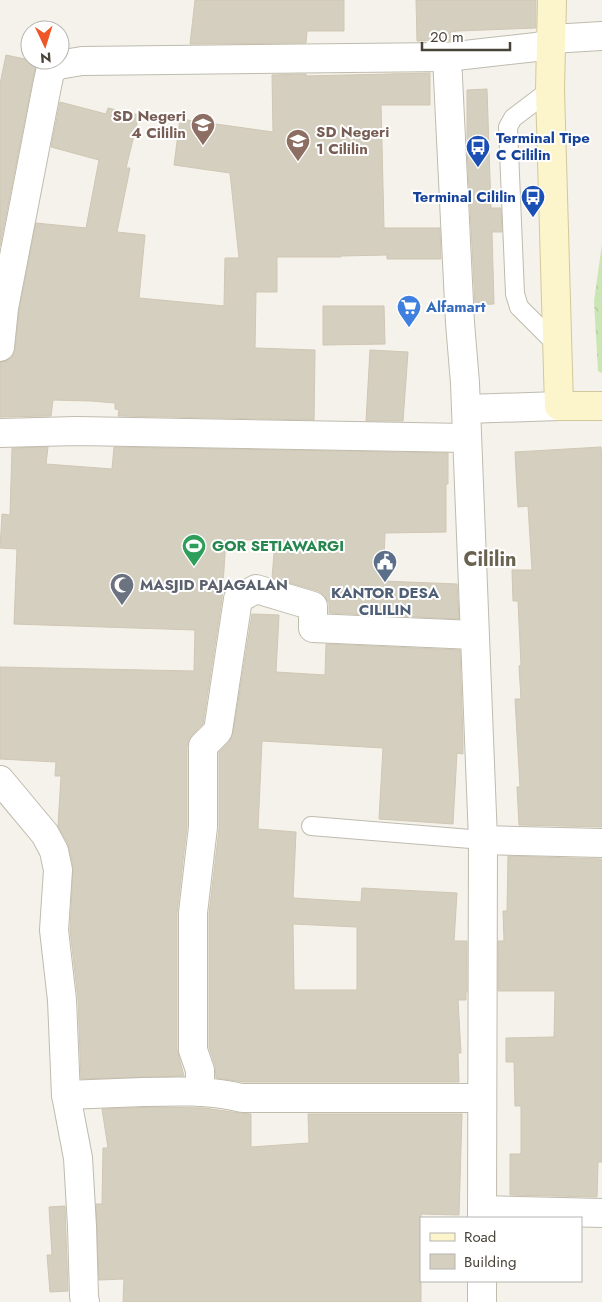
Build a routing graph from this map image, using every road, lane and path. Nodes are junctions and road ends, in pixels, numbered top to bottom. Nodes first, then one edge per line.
1 (552, 0) edge
2 (602, 36) edge
3 (551, 39) junction
4 (447, 57) junction
5 (550, 90) junction
6 (556, 344) junction
7 (0, 347) edge
8 (559, 406) junction
9 (602, 406) edge
10 (466, 408) junction
11 (0, 433) edge
12 (467, 438) junction
13 (474, 635) junction
14 (0, 780) edge
15 (311, 826) dead end
16 (482, 840) junction
17 (602, 843) edge
18 (200, 1092) junction
19 (66, 1095) junction
20 (481, 1098) junction
21 (602, 1213) edge
22 (482, 1214) edge
23 (482, 1282) edge
24 (85, 1302) edge
25 (482, 1302) edge

1 - 3 main road
2 - 3 street
3 - 4 street
3 - 5 main road
4 - 7 street
4 - 10 street
5 - 6 main road
5 - 6 lane
6 - 8 main road
8 - 9 main road
8 - 10 street
10 - 12 street
11 - 12 street
12 - 13 street
13 - 16 street
13 - 18 street
14 - 19 street
15 - 16 lane
16 - 17 street
16 - 20 street
18 - 19 street
18 - 20 street
19 - 24 street
20 - 22 street
21 - 22 street
23 - 25 street

